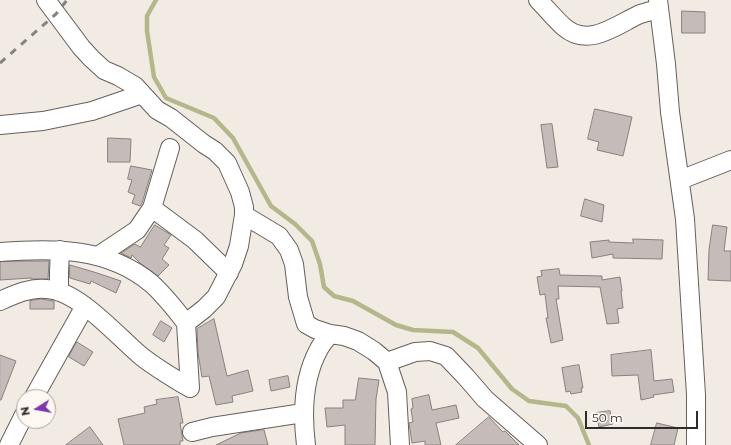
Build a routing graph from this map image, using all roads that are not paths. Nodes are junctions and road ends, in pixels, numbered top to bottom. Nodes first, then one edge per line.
1 (46, 0) edge
2 (538, 0) edge
3 (658, 4) edge
4 (142, 94) junction
5 (0, 125) edge
6 (170, 148) dead end
7 (731, 160) edge
8 (680, 180) junction
9 (152, 208) junction
10 (244, 215) junction
11 (60, 250) junction
12 (0, 252) edge
13 (98, 256) junction
14 (229, 273) junction
15 (59, 292) junction
16 (0, 301) edge
17 (85, 306) junction
18 (186, 323) junction
19 (330, 334) junction
20 (387, 362) junction
21 (38, 389) edge
22 (303, 413) junction
23 (17, 429) edge
24 (192, 432) dead end
25 (9, 445) edge
26 (306, 445) edge
27 (400, 445) edge
28 (538, 445) edge
29 (696, 445) edge

1 - 4 street
2 - 3 street
3 - 8 street
4 - 5 street
4 - 10 street
6 - 9 street
7 - 8 street
8 - 29 street
9 - 13 street
9 - 14 street
10 - 14 street
10 - 19 street
11 - 12 street
11 - 13 street
11 - 15 street
13 - 18 street
14 - 18 street
15 - 16 street
15 - 17 street
17 - 18 street
17 - 21 street
19 - 20 street
19 - 22 street
20 - 27 street
20 - 28 street
22 - 24 street
22 - 26 street
23 - 25 street

